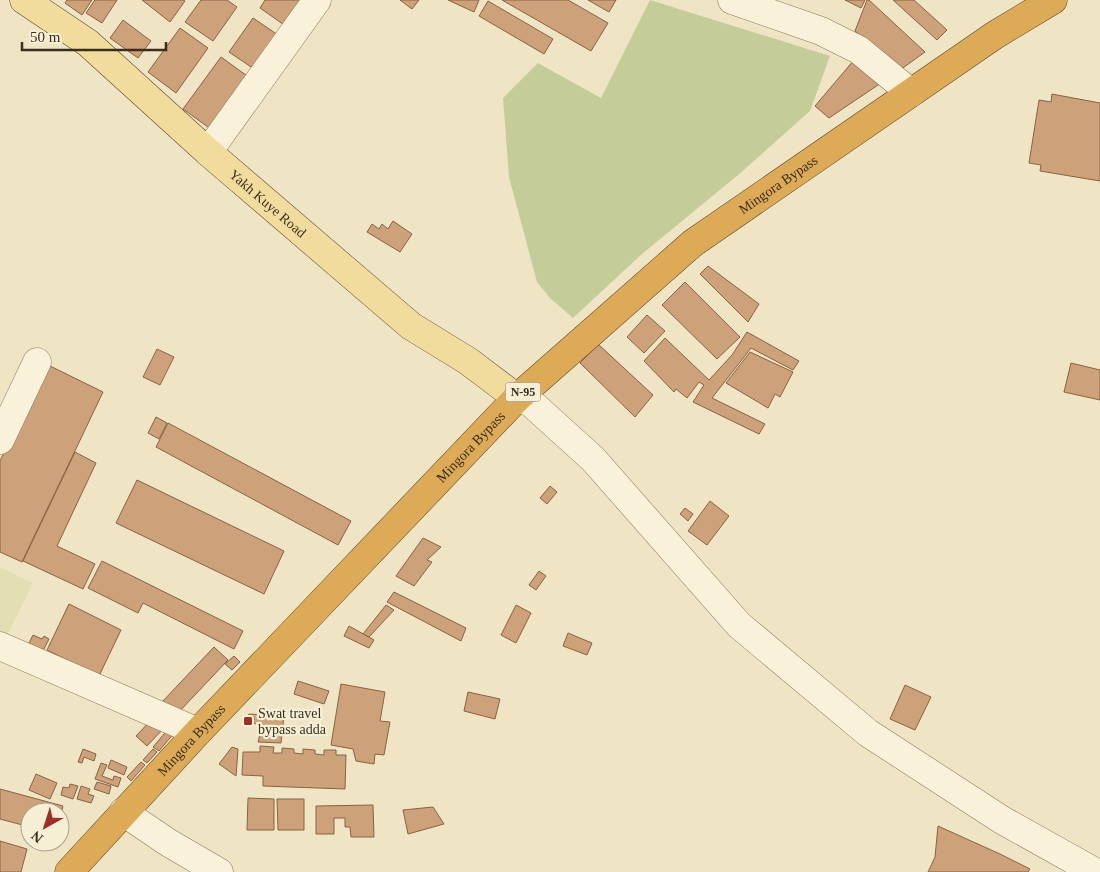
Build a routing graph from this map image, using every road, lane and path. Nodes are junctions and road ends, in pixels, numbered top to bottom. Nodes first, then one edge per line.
1 (24, 0) edge
2 (317, 0) edge
3 (732, 0) edge
4 (1053, 0) edge
5 (911, 93) junction
6 (208, 152) junction
7 (37, 362) dead end
8 (517, 398) junction
9 (0, 440) edge
10 (0, 646) edge
11 (198, 732) junction
12 (123, 812) junction
13 (69, 872) edge
14 (219, 872) edge
15 (1096, 872) edge

1 - 6 main road, Yakh Kuye Road
2 - 6 street
3 - 5 street
4 - 5 highway, Mingora Bypass / N-95
5 - 8 highway, Mingora Bypass / N-95
6 - 8 main road, Yakh Kuye Road
7 - 9 street
8 - 11 highway, Mingora Bypass / N-95
8 - 15 street
10 - 11 street
11 - 12 highway, Mingora Bypass / N-95
12 - 13 highway, Mingora Bypass / N-95
12 - 14 street

